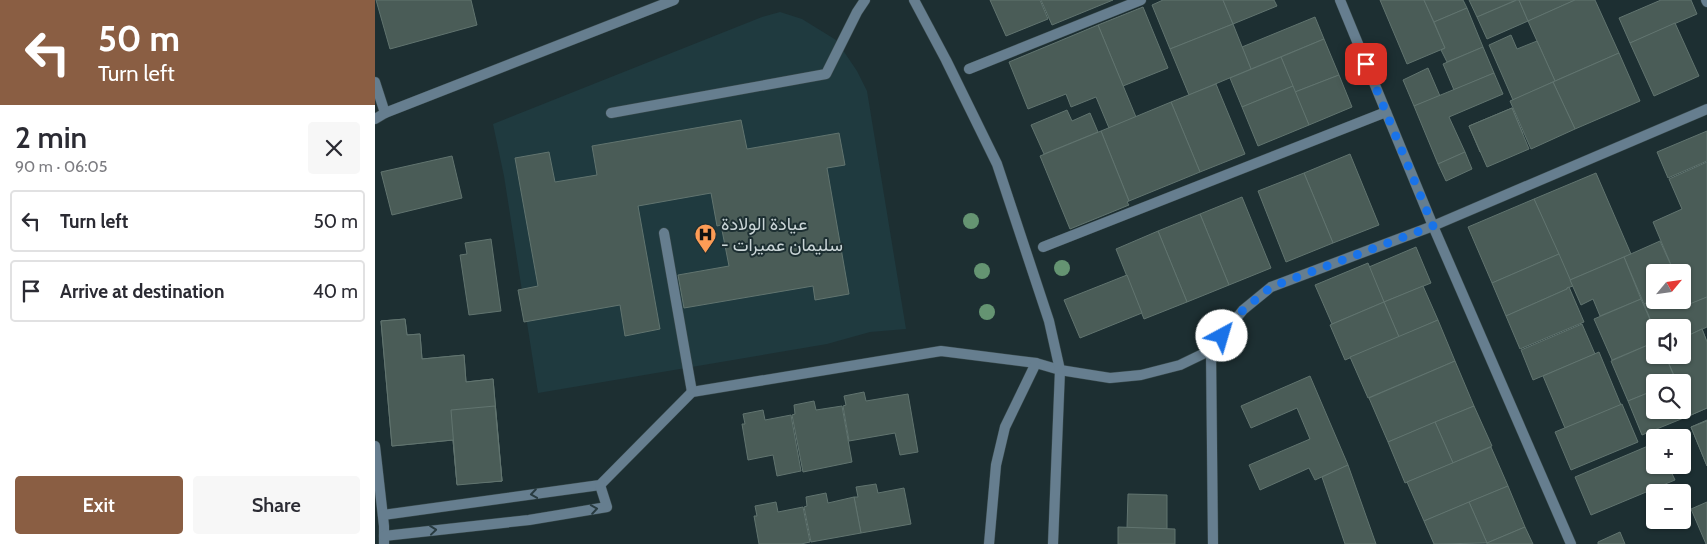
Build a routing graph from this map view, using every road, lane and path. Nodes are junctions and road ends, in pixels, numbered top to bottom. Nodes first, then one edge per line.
1 (674, 0) edge
2 (865, 0) edge
3 (914, 0) edge
4 (1141, 0) edge
5 (1340, 0) edge
6 (969, 69) dead end
7 (375, 82) edge
8 (1707, 109) edge
9 (1386, 112) junction
10 (385, 113) junction
11 (611, 113) dead end
12 (375, 119) edge
13 (1433, 226) junction
14 (664, 233) dead end
15 (1043, 247) dead end
16 (1211, 350) junction
17 (1036, 363) junction
18 (1060, 370) junction
19 (692, 392) junction
20 (375, 446) edge
21 (600, 485) junction
22 (383, 515) junction
23 (384, 540) edge
24 (989, 544) edge
25 (1053, 544) edge
26 (1213, 544) edge
27 (1571, 544) edge

1 - 10 street
2 - 11 street
3 - 18 street
4 - 6 street
5 - 9 street
7 - 10 street
8 - 13 street
9 - 13 street
9 - 15 street
10 - 12 street
13 - 16 street
13 - 27 street
14 - 19 street
16 - 18 street
16 - 26 street
17 - 18 street
17 - 19 street
17 - 24 street
18 - 25 street
19 - 21 street
20 - 22 street
21 -> 22 street
23 -> 21 street
22 - 23 street

